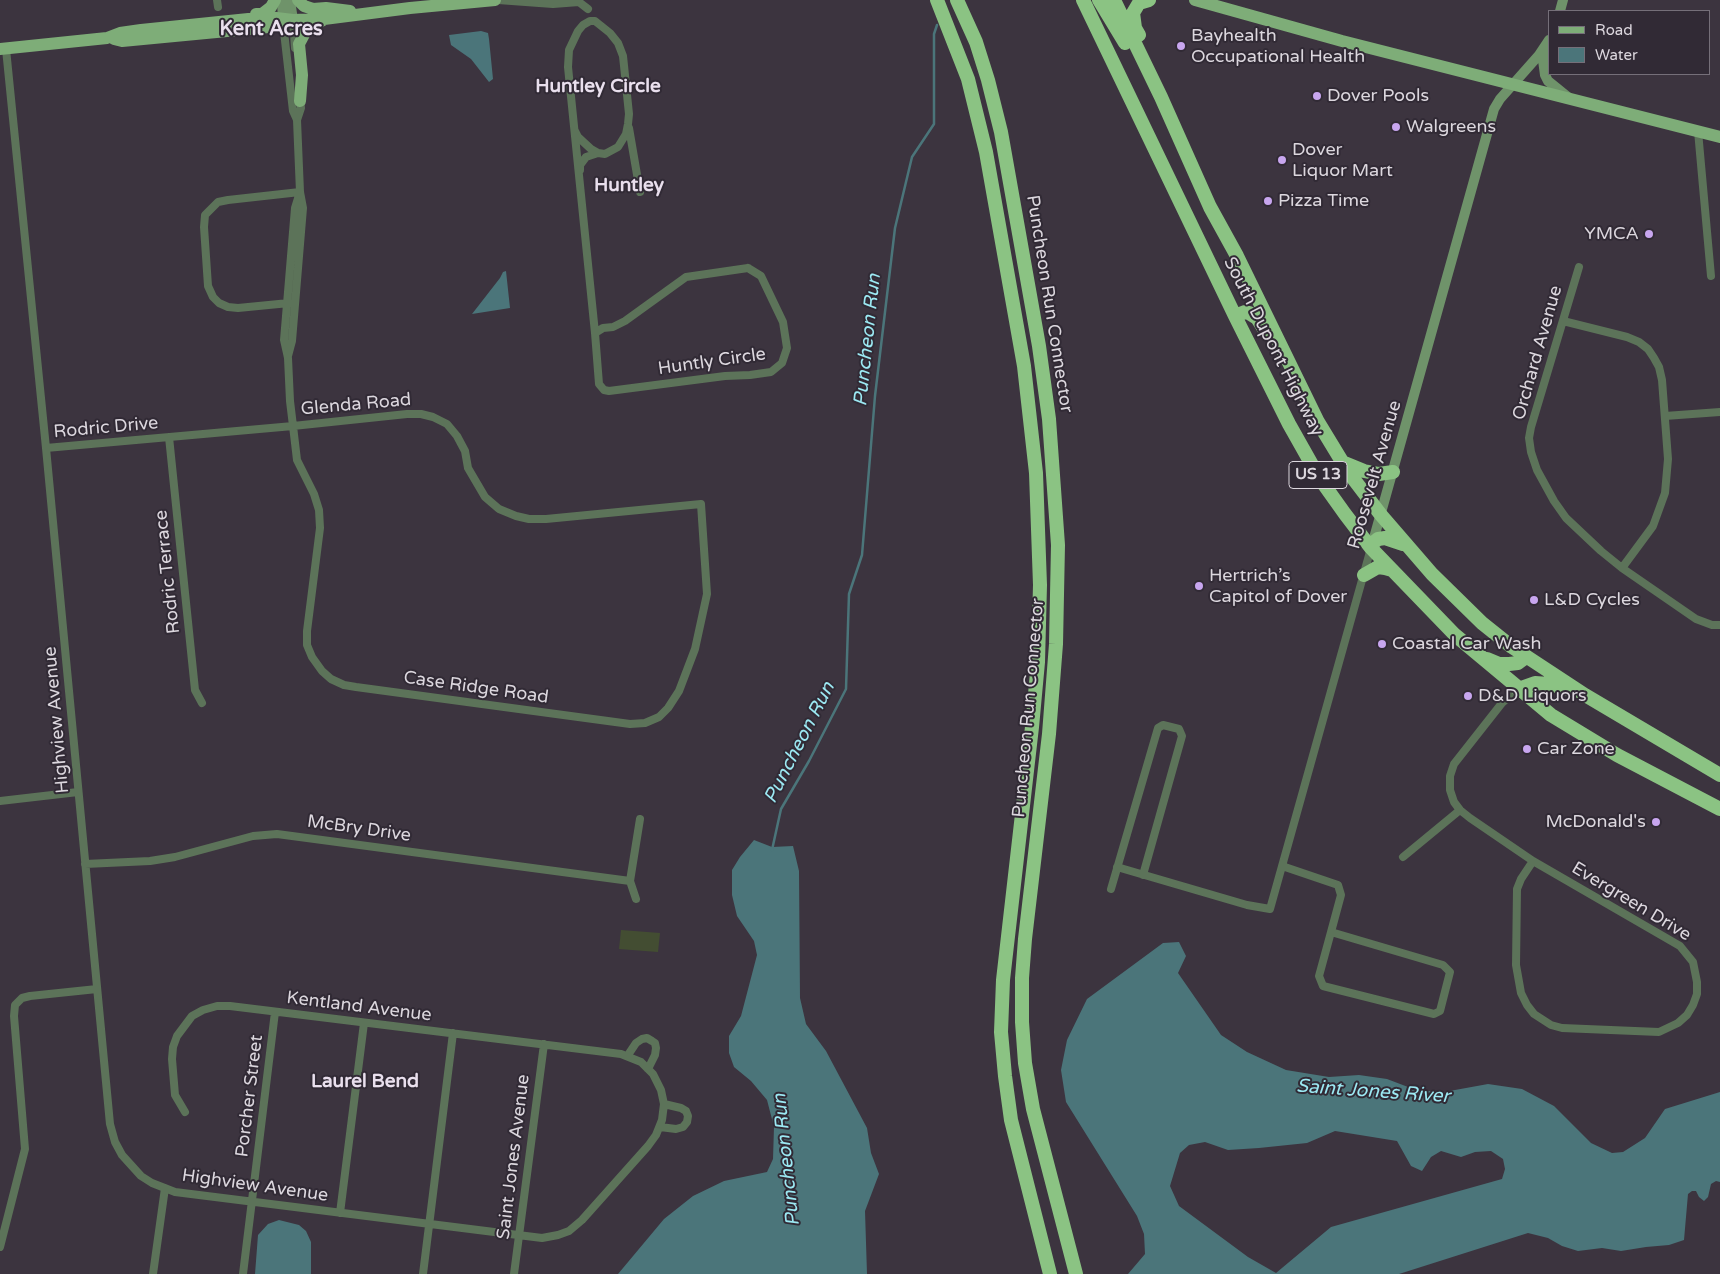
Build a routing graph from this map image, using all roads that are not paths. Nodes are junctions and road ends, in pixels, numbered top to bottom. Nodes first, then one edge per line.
1 (275, 0) edge
2 (282, 0) edge
3 (290, 0) edge
4 (298, 0) edge
5 (496, 0) edge
6 (587, 0) edge
7 (937, 0) edge
8 (957, 0) edge
9 (1075, 0) edge
10 (1084, 0) edge
11 (1098, 0) edge
12 (1114, 0) edge
13 (1149, 0) edge
14 (1195, 0) edge
15 (410, 4) edge
16 (588, 9) junction
17 (368, 14) junction
18 (324, 19) junction
19 (590, 20) junction
20 (286, 21) junction
21 (180, 26) junction
22 (1096, 26) junction
23 (107, 38) junction
24 (1547, 43) edge
25 (3, 49) edge
26 (1513, 84) junction
27 (1161, 97) junction
28 (1572, 100) junction
29 (300, 101) junction
30 (297, 120) junction
31 (628, 124) junction
32 (575, 131) junction
33 (1698, 131) junction
34 (1720, 137) edge
35 (598, 153) junction
36 (579, 177) junction
37 (300, 192) junction
38 (640, 192) dead end
39 (1210, 208) junction
40 (1579, 267) dead end
41 (1711, 276) dead end
42 (296, 302) junction
43 (286, 303) junction
44 (1235, 316) junction
45 (1562, 321) junction
46 (595, 333) junction
47 (288, 358) junction
48 (1312, 409) junction
49 (1720, 412) edge
50 (1665, 416) junction
51 (293, 426) junction
52 (169, 438) junction
53 (46, 448) junction
54 (1342, 462) junction
55 (1393, 472) junction
56 (701, 504) joint
57 (1381, 515) junction
58 (1404, 544) junction
59 (1372, 545) junction
60 (1622, 568) junction
61 (1392, 570) junction
62 (1364, 575) junction
63 (1720, 625) edge
64 (1479, 657) junction
65 (1526, 657) junction
66 (1518, 688) junction
67 (1585, 695) junction
68 (202, 703) dead end
69 (1720, 776) edge
70 (78, 792) junction
71 (0, 801) edge
72 (1720, 809) edge
73 (1460, 810) junction
74 (640, 819) dead end
75 (1403, 857) dead end
76 (1533, 861) junction
77 (85, 864) junction
78 (1282, 866) junction
79 (1118, 867) junction
80 (1143, 875) junction
81 (630, 881) junction
82 (1112, 889) dead end
83 (636, 899) dead end
84 (1331, 932) junction
85 (97, 989) junction
86 (276, 1012) junction
87 (364, 1022) junction
88 (453, 1033) junction
89 (544, 1044) junction
90 (628, 1055) junction
91 (648, 1069) junction
92 (664, 1104) junction
93 (185, 1112) dead end
94 (660, 1127) junction
95 (165, 1188) junction
96 (252, 1202) junction
97 (340, 1213) junction
98 (429, 1224) junction
99 (519, 1235) junction
100 (0, 1247) edge
101 (153, 1274) edge
102 (243, 1274) edge
103 (423, 1274) edge
104 (514, 1274) edge
105 (1050, 1274) edge
106 (1076, 1274) edge

1 - 21 main road
2 - 20 street
3 - 20 street
4 - 17 main road
5 - 15 main road
5 - 16 street
6 - 16 street
7 - 105 highway, Puncheon Run Connector
8 - 106 highway, Puncheon Run Connector
9 - 22 highway
10 - 22 highway, South Dupont Highway / US 13
11 - 39 highway
12 - 27 highway, South Dupont Highway / US 13
13 - 27 highway
14 - 26 main road
15 - 17 main road
16 - 19 street
17 - 18 main road
18 - 20 main road
18 - 29 main road
19 - 31 street, Huntly Circle
19 - 32 street, Huntly Circle
20 - 21 main road
20 - 23 main road
20 - 29 street
20 - 30 street
21 - 23 main road
22 - 44 highway, South Dupont Highway / US 13
23 - 25 main road
24 - 26 street, Roosevelt Avenue
24 - 28 street
25 - 53 street, Highview Avenue
26 - 28 main road
26 - 55 street, Roosevelt Avenue
27 - 39 highway, South Dupont Highway / US 13
28 - 33 main road
29 - 30 street
30 - 37 street
31 - 35 street, Huntly Circle
31 - 38 street, Huntly Circle
32 - 35 street
32 - 36 street, Huntly Circle
33 - 34 main road
33 - 41 street
35 - 36 street, Huntly Circle
36 - 46 street, Huntly Circle
37 - 42 street
37 - 43 street
37 - 43 street
39 - 48 highway, South Dupont Highway / US 13
40 - 45 street, Orchard Avenue
42 - 43 street
42 - 47 street
43 - 47 street
44 - 48 highway
44 - 59 highway, South Dupont Highway / US 13
45 - 50 street
45 - 60 street, Orchard Avenue
46 - 46 street, Huntly Circle
47 - 51 street, Case Ridge Road
48 - 54 highway, South Dupont Highway / US 13
49 - 50 street
50 - 60 street
51 - 52 street, Glenda Road
51 - 56 street, Glenda Road
51 - 56 street, Case Ridge Road
52 - 53 street, Rodric Drive
52 - 68 street, Rodric Terrace
53 - 70 street, Highview Avenue
54 - 55 highway
54 - 57 highway, South Dupont Highway / US 13
55 - 57 street, Roosevelt Avenue
57 - 58 highway, South Dupont Highway / US 13
57 - 59 street, Roosevelt Avenue
58 - 59 highway
58 - 65 highway, South Dupont Highway / US 13
59 - 61 highway, South Dupont Highway / US 13
59 - 62 street, Roosevelt Avenue
60 - 63 street, Orchard Avenue
61 - 62 highway
61 - 64 highway, South Dupont Highway / US 13
62 - 78 street, Roosevelt Avenue
64 - 65 highway
64 - 66 highway, South Dupont Highway / US 13
65 - 67 highway, South Dupont Highway / US 13
66 - 67 highway
66 - 72 highway, South Dupont Highway / US 13
66 - 73 street
67 - 69 highway, South Dupont Highway / US 13
70 - 71 street
70 - 77 street, Highview Avenue
73 - 75 street
73 - 76 street, Evergreen Drive
74 - 81 street
76 - 76 street, Evergreen Drive
77 - 81 street, McBry Drive
77 - 85 street, Highview Avenue
78 - 80 street, Roosevelt Avenue
78 - 84 street
79 - 80 street
79 - 80 street
79 - 82 street
81 - 83 street
84 - 84 street
85 - 95 street, Highview Avenue
85 - 100 street
86 - 87 street, Kentland Avenue
86 - 93 street, Kentland Avenue
86 - 96 street, Porcher Street
87 - 88 street, Kentland Avenue
87 - 97 street
88 - 89 street, Kentland Avenue
88 - 98 street
89 - 90 street, Kentland Avenue
89 - 99 street, Saint Jones Avenue
90 - 91 street, Kentland Avenue
90 - 91 street
91 - 92 street, Kentland Avenue
92 - 94 street, Kentland Avenue
92 - 94 street
94 - 99 street, Kentland Avenue
95 - 96 street, Highview Avenue
95 - 101 street
96 - 97 street, Highview Avenue
96 - 102 street, Porcher Street
97 - 98 street, Kentland Avenue
98 - 99 street, Kentland Avenue
98 - 103 street
99 - 104 street, Saint Jones Avenue

